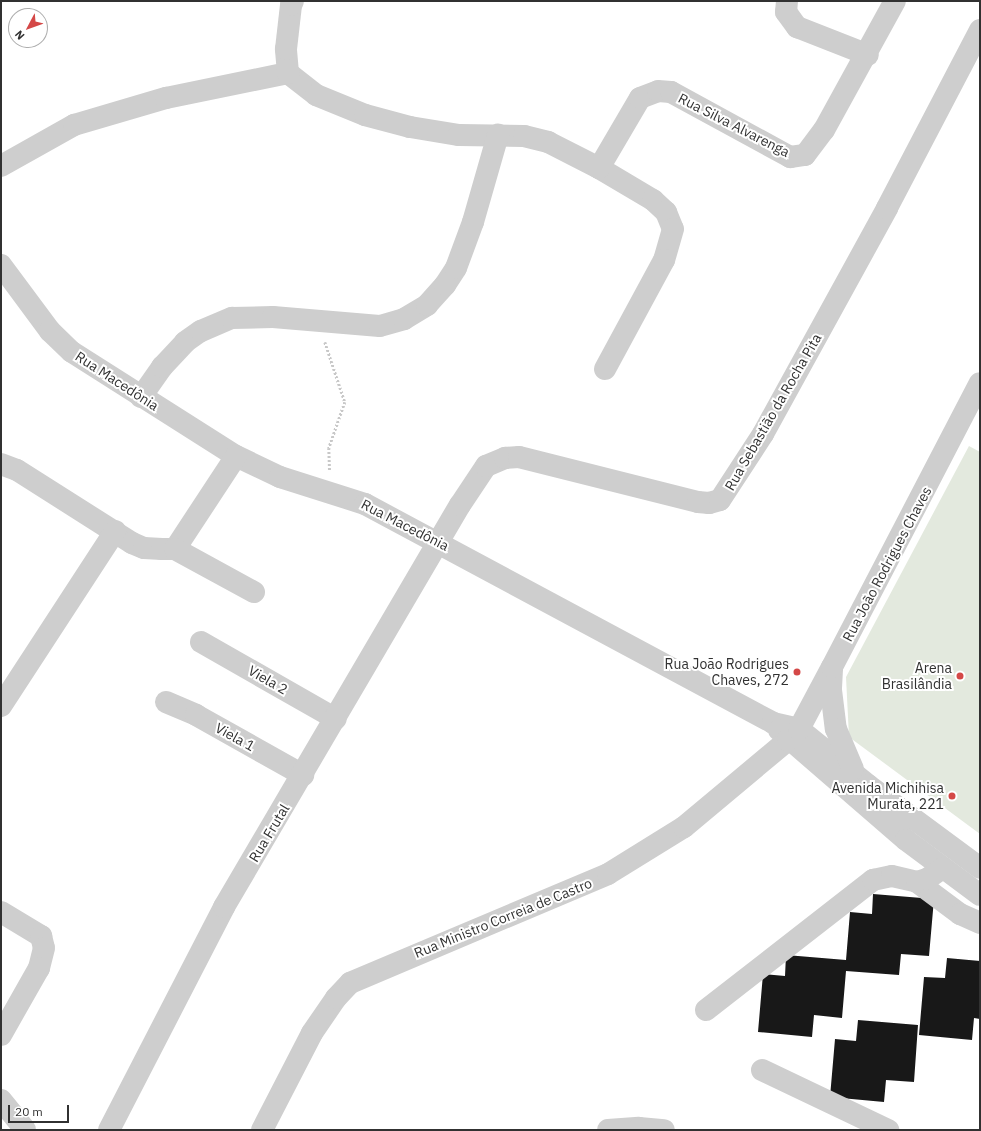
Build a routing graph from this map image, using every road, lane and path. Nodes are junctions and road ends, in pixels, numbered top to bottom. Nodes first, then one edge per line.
1 (787, 1) edge
2 (894, 1) edge
3 (290, 2) edge
4 (980, 30) edge
5 (868, 55) junction
6 (288, 73) junction
7 (498, 135) junction
8 (1, 166) edge
9 (599, 168) junction
10 (1, 265) edge
11 (318, 320) junction
12 (605, 369) dead end
13 (980, 383) edge
14 (141, 397) junction
15 (236, 456) junction
16 (1, 464) edge
17 (331, 493) junction
18 (115, 531) junction
19 (440, 542) junction
20 (175, 548) junction
21 (254, 592) dead end
22 (201, 642) dead end
23 (832, 667) junction
24 (166, 702) dead end
25 (1, 706) edge
26 (336, 718) junction
27 (794, 734) junction
28 (303, 775) junction
29 (858, 776) junction
30 (943, 868) junction
31 (980, 868) edge
32 (917, 882) junction
33 (980, 895) edge
34 (1, 912) edge
35 (980, 923) edge
36 (706, 1010) dead end
37 (1, 1035) edge
38 (762, 1070) dead end
39 (1, 1100) edge
40 (25, 1130) edge
41 (109, 1130) edge
42 (262, 1130) edge
43 (608, 1130) edge
44 (664, 1130) edge
45 (888, 1130) edge

1 - 5 street
2 - 5 street, Rua Silva Alvarenga
3 - 6 street
4 - 19 street, Rua Sebastião da Rocha Pita
5 - 9 street, Rua Silva Alvarenga
6 - 7 street
6 - 8 street
7 - 9 street
7 - 11 street
9 - 12 street
10 - 14 street, Rua Macedônia
11 - 14 street
11 - 17 path
13 - 23 street, Rua João Rodrigues Chaves
14 - 15 street, Rua Macedônia
15 - 17 street, Rua Macedônia
15 - 20 street
16 - 18 street
17 - 19 street, Rua Macedônia
18 - 20 street
18 - 25 street
19 - 26 street, Rua Frutal
19 - 27 street, Rua Macedônia
20 - 21 street
22 - 26 street, Viela 2
23 - 27 street, Rua João Rodrigues Chaves
23 - 29 street
24 - 28 street, Viela 1
26 - 28 street, Rua Frutal
27 - 29 street
27 - 30 street
27 - 42 street, Rua Ministro Correia de Castro
28 - 41 street, Rua Frutal
29 - 31 street
30 - 32 street
30 - 33 street
32 - 35 street
32 - 36 street
34 - 37 street
38 - 45 street
39 - 40 street
43 - 44 street

